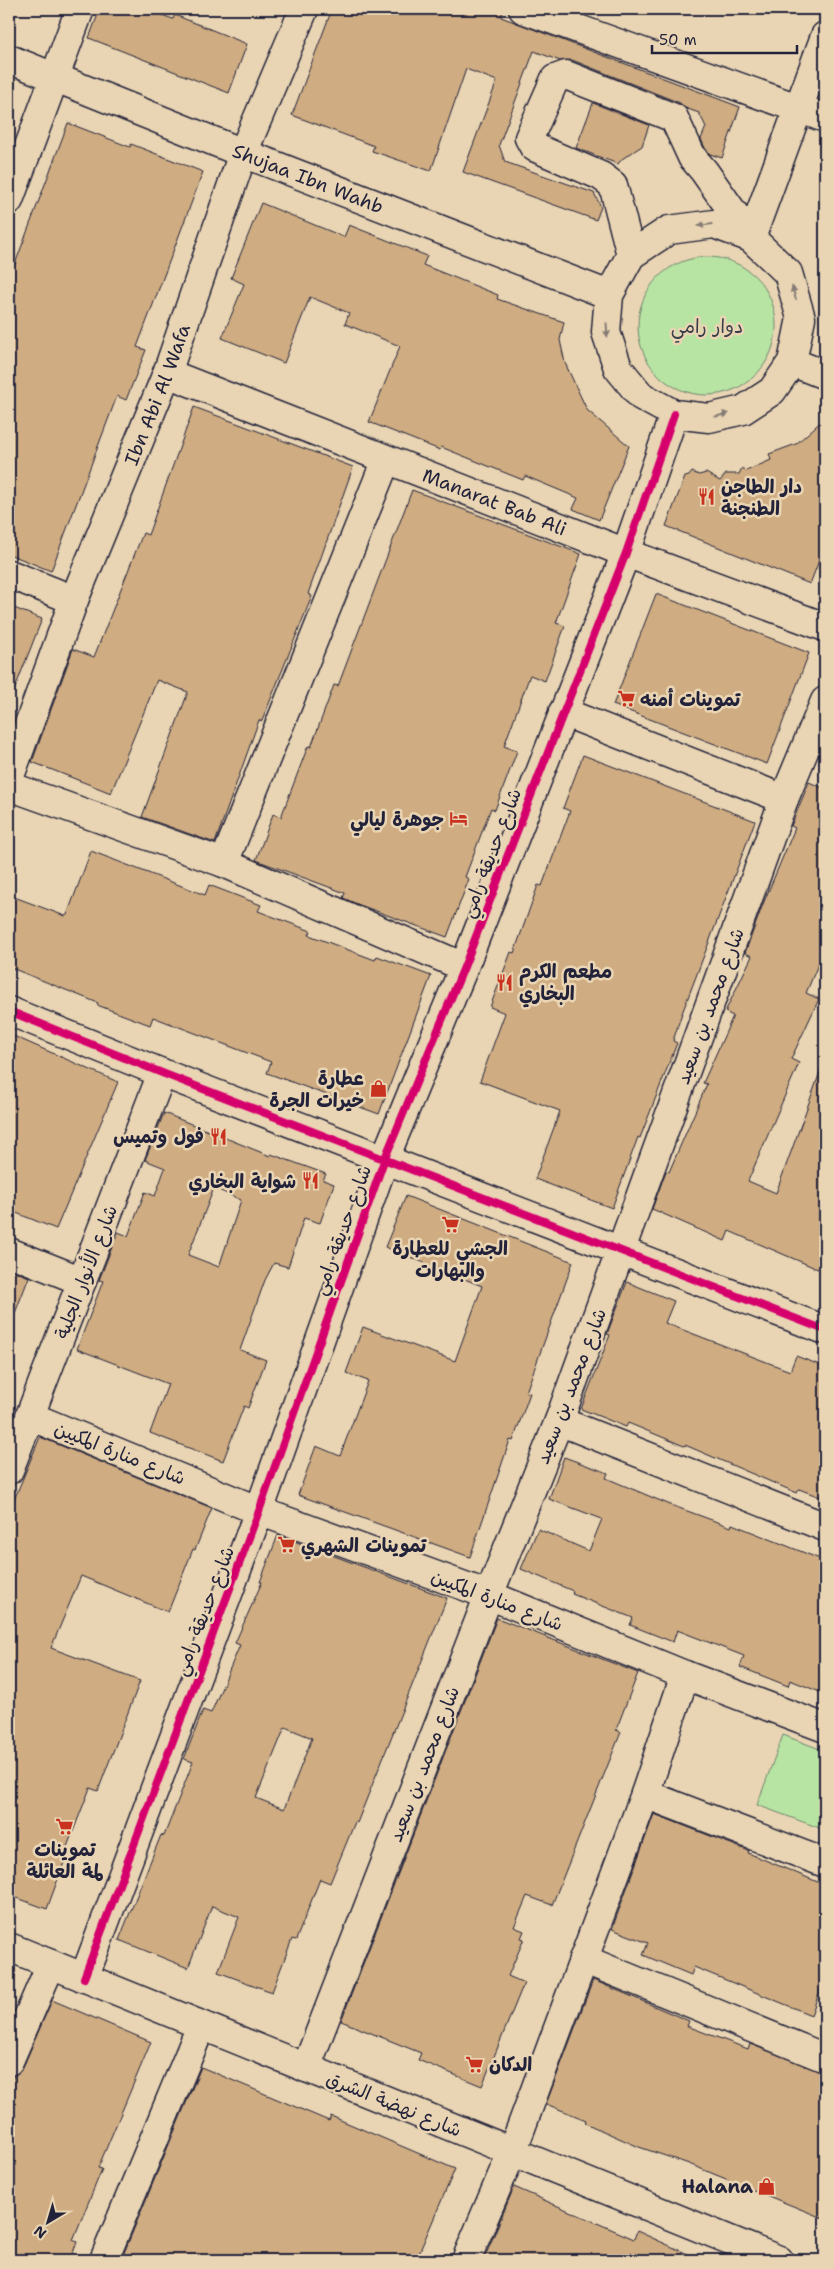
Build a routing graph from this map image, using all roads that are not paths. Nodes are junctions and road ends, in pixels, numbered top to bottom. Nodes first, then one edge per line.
1 (80, 9) edge
2 (304, 9) edge
3 (523, 9) edge
4 (564, 16) edge
5 (825, 36) edge
6 (9, 59) edge
7 (54, 76) junction
8 (799, 107) junction
9 (825, 118) edge
10 (243, 153) junction
11 (9, 200) edge
12 (751, 238) junction
13 (631, 255) junction
14 (609, 295) junction
15 (792, 362) junction
16 (167, 373) junction
17 (825, 375) edge
18 (674, 414) junction
19 (386, 460) junction
20 (626, 553) junction
21 (9, 574) edge
22 (74, 600) junction
23 (825, 627) edge
24 (825, 701) edge
25 (562, 712) junction
26 (9, 779) edge
27 (9, 786) edge
28 (784, 799) junction
29 (224, 863) junction
30 (464, 967) junction
31 (9, 1011) edge
32 (162, 1073) junction
33 (385, 1158) junction
34 (622, 1250) junction
35 (9, 1252) edge
36 (82, 1281) junction
37 (825, 1330) edge
38 (30, 1416) junction
39 (559, 1421) junction
40 (9, 1470) edge
41 (259, 1511) junction
42 (825, 1527) edge
43 (489, 1595) junction
44 (685, 1676) junction
45 (825, 1728) edge
46 (645, 1794) junction
47 (825, 1863) edge
48 (9, 1948) edge
49 (583, 1959) junction
50 (51, 1964) junction
51 (84, 1978) junction
52 (202, 2026) junction
53 (825, 2058) edge
54 (9, 2061) edge
55 (306, 2068) junction
56 (512, 2152) junction
57 (104, 2260) edge
58 (466, 2260) edge
59 (779, 2260) edge

1 - 7 street
2 - 10 street, Ibn Abi Al Wafa
3 - 4 street
4 - 8 street
5 - 8 street
6 - 7 street, Shujaa Ibn Wahb
7 - 10 street, Shujaa Ibn Wahb
7 - 11 street
8 - 9 street
8 - 12 street
10 - 14 street, Shujaa Ibn Wahb
10 - 16 street, Ibn Abi Al Wafa
12 -> 13 street
12 - 13 street
15 -> 12 street
13 - 14 street
14 -> 18 street
15 - 17 street
18 -> 15 street
16 - 19 street, Manarat Bab Ali
16 - 22 street, Ibn Abi Al Wafa
18 - 20 street, شارع حديقة رامي
19 - 20 street, Manarat Bab Ali
19 - 29 street
20 - 23 street, Manarat Bab Ali
20 - 25 street, شارع حديقة رامي
21 - 22 street
22 - 26 street, Ibn Abi Al Wafa
24 - 28 street, شارع محمد بن سعيد
25 - 28 street
25 - 30 street, شارع حديقة رامي
27 - 29 street
28 - 34 street, شارع محمد بن سعيد
29 - 30 street
30 - 33 street, شارع حديقة رامي
31 - 32 street
32 - 33 street
32 - 36 street, شارع الأنوار الجلية
33 - 34 street
33 - 41 street, شارع حديقة رامي
34 - 37 street
34 - 39 street, شارع محمد بن سعيد
35 - 36 street
36 - 38 street, شارع الأنوار الجلية
38 - 40 street, شارع الأنوار الجلية
38 - 41 street, شارع منارة المكيين
39 - 42 street
39 - 43 street, شارع محمد بن سعيد
41 - 43 street, شارع منارة المكيين
41 - 51 street, شارع حديقة رامي
43 - 44 street, شارع منارة المكيين
43 - 55 street, شارع محمد بن سعيد
44 - 45 street, شارع منارة المكيين
44 - 46 street
46 - 47 street
46 - 49 street
48 - 50 street, شارع نهضة الشرق
49 - 53 street
49 - 56 street
50 - 51 street, شارع نهضة الشرق
50 - 54 street
51 - 52 street, شارع نهضة الشرق
52 - 55 street, شارع نهضة الشرق
52 - 57 street
55 - 56 street, شارع نهضة الشرق
56 - 58 street
56 - 59 street, شارع نهضة الشرق

